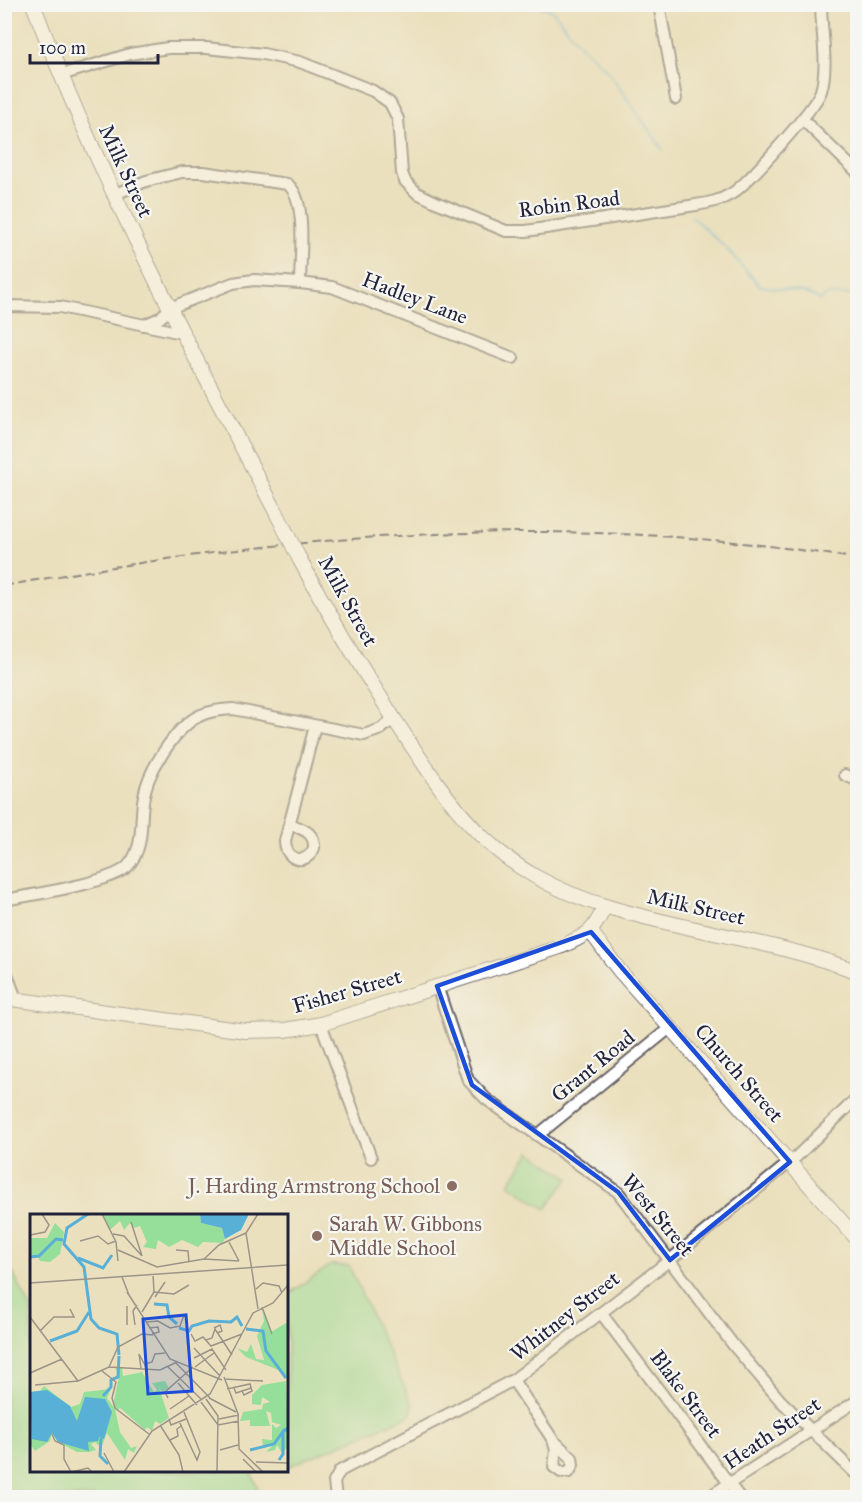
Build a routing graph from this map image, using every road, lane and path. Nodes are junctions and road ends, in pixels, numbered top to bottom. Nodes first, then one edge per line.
1 (33, 4) edge
2 (659, 4) edge
3 (821, 4) edge
4 (61, 75) junction
5 (676, 99) dead end
6 (802, 119) junction
7 (858, 173) edge
8 (113, 195) junction
9 (300, 283) junction
10 (4, 306) edge
11 (170, 308) junction
12 (144, 325) junction
13 (182, 333) junction
14 (513, 358) dead end
15 (394, 718) junction
16 (315, 726) junction
17 (845, 775) dead end
18 (858, 781) edge
19 (290, 824) dead end
20 (4, 900) edge
21 (605, 906) junction
22 (591, 932) junction
23 (4, 966) edge
24 (858, 972) edge
25 (437, 986) junction
26 (10, 998) edge
27 (321, 1024) junction
28 (671, 1027) junction
29 (858, 1097) edge
30 (538, 1136) junction
31 (371, 1158) dead end
32 (789, 1162) junction
33 (855, 1231) edge
34 (670, 1260) junction
35 (601, 1313) junction
36 (513, 1380) junction
37 (858, 1400) edge
38 (809, 1430) junction
39 (553, 1440) dead end
40 (858, 1476) edge
41 (730, 1484) junction
42 (336, 1497) edge
43 (707, 1497) edge
44 (741, 1497) edge

1 - 4 main road, Milk Street
2 - 5 street
3 - 6 street, Robin Road
4 - 6 street, Robin Road
4 - 8 main road, Milk Street
6 - 7 street
8 - 9 street
8 - 11 main road, Milk Street
9 - 11 street, Hadley Lane
9 - 14 street, Hadley Lane
10 - 12 street
11 - 12 street, Hadley Lane
11 - 13 main road, Milk Street
12 - 13 street
13 - 15 main road, Milk Street, bridge
15 - 16 street
15 - 21 main road, Milk Street
16 - 19 street
16 - 20 street
17 - 18 street
21 - 22 main road
21 - 24 main road, Milk Street
22 - 25 main road, Fisher Street
22 - 28 main road, Church Street
23 - 26 street
25 - 27 main road, Fisher Street
25 - 30 street, West Street
26 - 27 main road, Fisher Street
27 - 31 street
28 - 30 street, Grant Road
28 - 32 main road, Church Street
29 - 32 street, Whitney Street
30 - 34 street, West Street
32 - 33 main road, Church Street
32 - 34 street, Whitney Street
34 - 35 street, Whitney Street
34 - 38 street, West Street
35 - 36 street, Whitney Street
35 - 41 street, Blake Street
36 - 39 street
36 - 42 street, Whitney Street
37 - 38 street, Heath Street
38 - 40 street, West Street
38 - 41 street, Heath Street
41 - 43 street, Heath Street
41 - 44 street, Blake Street

